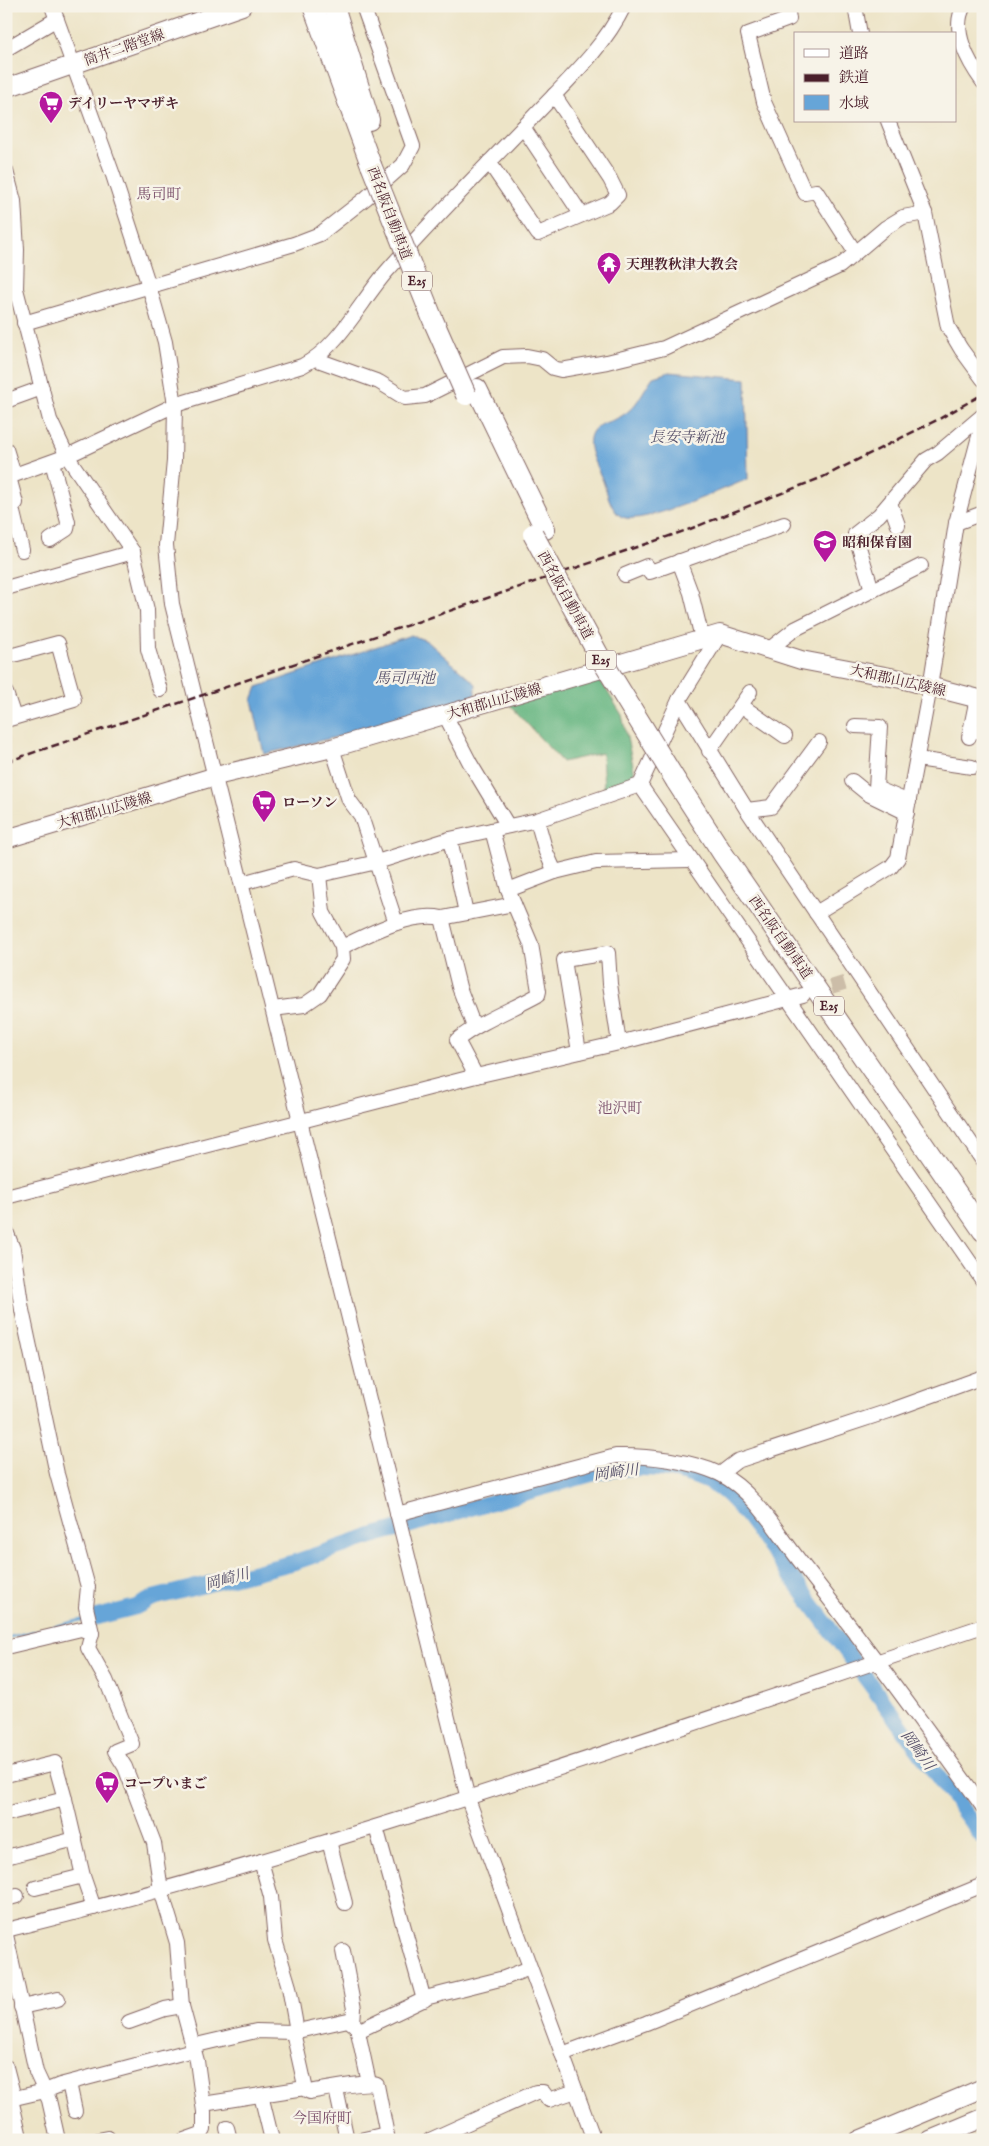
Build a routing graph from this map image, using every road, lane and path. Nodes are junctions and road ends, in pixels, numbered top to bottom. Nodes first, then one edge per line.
1 (242, 6) edge
2 (313, 6) edge
3 (328, 6) edge
4 (334, 6) edge
5 (363, 6) edge
6 (624, 6) edge
7 (787, 6) edge
8 (854, 6) edge
9 (964, 6) edge
10 (57, 10) edge
11 (860, 32) edge
12 (959, 48) edge
13 (6, 49) edge
14 (74, 65) junction
15 (983, 82) edge
16 (6, 88) edge
17 (554, 95) junction
18 (369, 120) junction
19 (888, 122) edge
20 (523, 127) junction
21 (489, 162) junction
22 (378, 163) junction
23 (6, 171) edge
24 (925, 213) junction
25 (581, 214) junction
26 (855, 252) junction
27 (149, 286) junction
28 (11, 290) edge
29 (24, 323) junction
30 (315, 359) junction
31 (983, 379) edge
32 (42, 388) junction
33 (6, 401) edge
34 (175, 405) junction
35 (983, 415) edge
36 (983, 421) edge
37 (6, 449) edge
38 (67, 456) junction
39 (52, 462) junction
40 (10, 476) edge
41 (890, 503) junction
42 (983, 512) edge
43 (956, 522) junction
44 (784, 524) dead end
45 (898, 525) dead end
46 (50, 540) dead end
47 (22, 550) dead end
48 (132, 552) junction
49 (679, 561) junction
50 (921, 566) dead end
51 (625, 575) dead end
52 (6, 588) edge
53 (872, 590) junction
54 (720, 634) junction
55 (702, 638) junction
56 (767, 651) junction
57 (6, 657) edge
58 (930, 687) junction
59 (160, 690) dead end
60 (750, 692) dead end
61 (6, 693) edge
62 (980, 699) edge
63 (679, 700) junction
64 (742, 706) junction
65 (446, 715) junction
66 (10, 719) edge
67 (855, 726) dead end
68 (974, 733) edge
69 (785, 736) dead end
70 (818, 742) dead end
71 (332, 748) junction
72 (709, 752) junction
73 (916, 759) junction
74 (972, 766) dead end
75 (216, 776) junction
76 (682, 778) junction
77 (852, 781) dead end
78 (640, 785) junction
79 (908, 808) junction
80 (747, 810) junction
81 (536, 820) junction
82 (508, 826) junction
83 (492, 830) junction
84 (6, 839) edge
85 (450, 839) junction
86 (690, 860) junction
87 (376, 862) junction
88 (555, 872) junction
89 (319, 875) junction
90 (242, 883) junction
91 (508, 890) junction
92 (514, 904) junction
93 (466, 913) junction
94 (816, 913) junction
95 (442, 918) junction
96 (396, 923) junction
97 (342, 947) junction
98 (803, 996) tunnel mouth
99 (789, 1000) junction
100 (272, 1009) junction
101 (474, 1027) junction
102 (619, 1043) junction
103 (579, 1052) junction
104 (476, 1076) junction
105 (302, 1122) junction
106 (983, 1161) edge
107 (6, 1197) edge
108 (983, 1208) edge
109 (6, 1231) edge
110 (983, 1231) edge
111 (983, 1281) edge
112 (983, 1376) edge
113 (720, 1474) junction
114 (398, 1517) junction
115 (983, 1626) edge
116 (91, 1631) junction
117 (6, 1647) edge
118 (875, 1662) junction
119 (6, 1775) edge
120 (468, 1798) junction
121 (65, 1800) junction
122 (983, 1807) edge
123 (6, 1814) edge
124 (376, 1827) junction
125 (74, 1839) junction
126 (329, 1841) junction
127 (6, 1857) edge
128 (261, 1861) junction
129 (83, 1876) junction
130 (983, 1885) edge
131 (34, 1888) dead end
132 (161, 1890) junction
133 (345, 1903) dead end
134 (94, 1908) junction
135 (6, 1930) edge
136 (6, 1935) edge
137 (343, 1952) dead end
138 (530, 1968) junction
139 (58, 1999) dead end
140 (424, 2000) junction
141 (182, 2006) junction
142 (21, 2007) junction
143 (133, 2018) dead end
144 (356, 2027) junction
145 (295, 2032) junction
146 (193, 2048) junction
147 (562, 2054) junction
148 (6, 2066) edge
149 (69, 2083) junction
150 (369, 2083) junction
151 (305, 2088) junction
152 (336, 2088) junction
153 (983, 2088) edge
154 (576, 2091) junction
155 (45, 2092) junction
156 (261, 2095) junction
157 (10, 2099) edge
158 (203, 2104) junction
159 (74, 2111) dead end
160 (983, 2118) edge
161 (16, 2133) dead end
162 (387, 2137) edge
163 (191, 2139) edge
164 (58, 2140) edge
165 (272, 2140) edge
166 (347, 2140) edge
167 (360, 2140) edge
168 (430, 2140) edge
169 (594, 2140) edge
170 (859, 2140) edge
171 (930, 2140) edge

1 - 14 main road, 筒井二階堂線
2 - 22 highway, 西名阪自動車道 / E25
3 - 18 highway, 西名阪自動車道 / E25
4 - 18 highway
5 - 27 street
6 - 17 street
7 - 26 street
8 - 11 street
9 - 12 street
10 - 13 street
10 - 14 street
12 - 15 street
14 - 16 main road, 筒井二階堂線
14 - 27 street
17 - 20 street
17 - 25 street
18 - 22 highway, 西名阪自動車道 / E25
19 - 24 street
20 - 21 street
20 - 25 street
21 - 25 street
21 - 30 street
22 - 76 highway, 西名阪自動車道 / E25
23 - 28 street
24 - 26 street
24 - 31 street
26 - 30 street
27 - 29 street
27 - 34 street
28 - 29 street
29 - 32 street
30 - 34 street
32 - 33 street
32 - 38 street
34 - 38 street
34 - 75 street
35 - 41 street
36 - 43 street
37 - 40 street
38 - 39 street
38 - 48 street
39 - 40 street
39 - 46 street
40 - 47 street
41 - 45 street
41 - 53 street
42 - 43 street
43 - 58 street
44 - 49 street
48 - 52 street
48 - 59 street
49 - 51 street
49 - 55 street
50 - 53 street
53 - 56 street
54 - 55 main road, 大和郡山広陵線
54 - 56 main road, 大和郡山広陵線
54 - 63 street
55 - 65 main road, 大和郡山広陵線
56 - 58 main road, 大和郡山広陵線
57 - 66 street
58 - 62 main road, 大和郡山広陵線
58 - 73 street
60 - 64 street
61 - 66 street
62 - 68 street
63 - 72 street
63 - 78 street
64 - 69 street
64 - 72 street
65 - 71 main road, 大和郡山広陵線
65 - 82 street
67 - 79 street
70 - 80 street
71 - 75 main road, 大和郡山広陵線
71 - 87 street
72 - 80 street
73 - 74 street
73 - 79 street
75 - 84 main road, 大和郡山広陵線
75 - 90 street
76 - 108 highway, 西名阪自動車道 / E25
76 - 110 highway, 西名阪自動車道 / E25
77 - 79 street
78 - 81 street
78 - 86 street
79 - 94 street
80 - 94 street
81 - 82 street
81 - 88 street
82 - 83 street
83 - 85 street
83 - 91 street
85 - 87 street
85 - 93 street
86 - 88 street
86 - 99 street
87 - 89 street
87 - 96 street
88 - 91 street
89 - 90 street
89 - 97 street
90 - 100 street
91 - 92 street
92 - 93 street
92 - 101 street
93 - 95 street
94 - 106 street
95 - 96 street
95 - 101 street
96 - 97 street
97 - 100 street
98 - 99 street
99 - 102 street
99 - 111 street
100 - 105 street
101 - 104 street
102 - 103 street
102 - 103 street
103 - 104 street
104 - 105 street
105 - 107 street
105 - 114 street
109 - 116 street
112 - 113 street
113 - 114 street
113 - 118 street
114 - 120 street
115 - 118 street
116 - 117 street
116 - 132 street
118 - 120 street
118 - 122 street
119 - 121 street
120 - 124 street
120 - 138 street
121 - 123 street
121 - 125 street
124 - 126 street
124 - 140 street
125 - 127 street
125 - 129 street
126 - 128 street
126 - 133 street
128 - 132 street
128 - 145 street
129 - 131 street
129 - 134 street
130 - 147 street
132 - 134 street
132 - 141 street
134 - 135 street
136 - 142 street
137 - 144 street
138 - 140 street
138 - 147 street
139 - 142 street
140 - 144 street
141 - 143 street
141 - 146 street
142 - 155 street
144 - 145 street
144 - 150 street
145 - 146 street
145 - 151 street
146 - 149 street
146 - 158 street
147 - 154 street
148 - 157 street
149 - 155 street
149 - 159 street
150 - 152 street
150 - 162 street
151 - 152 street
151 - 156 street
152 - 166 street
153 - 170 main road
154 - 168 street
154 - 169 street
155 - 157 street
155 - 164 street
156 - 158 street
156 - 165 street
157 - 161 street
158 - 163 street
160 - 171 main road
162 - 167 street

